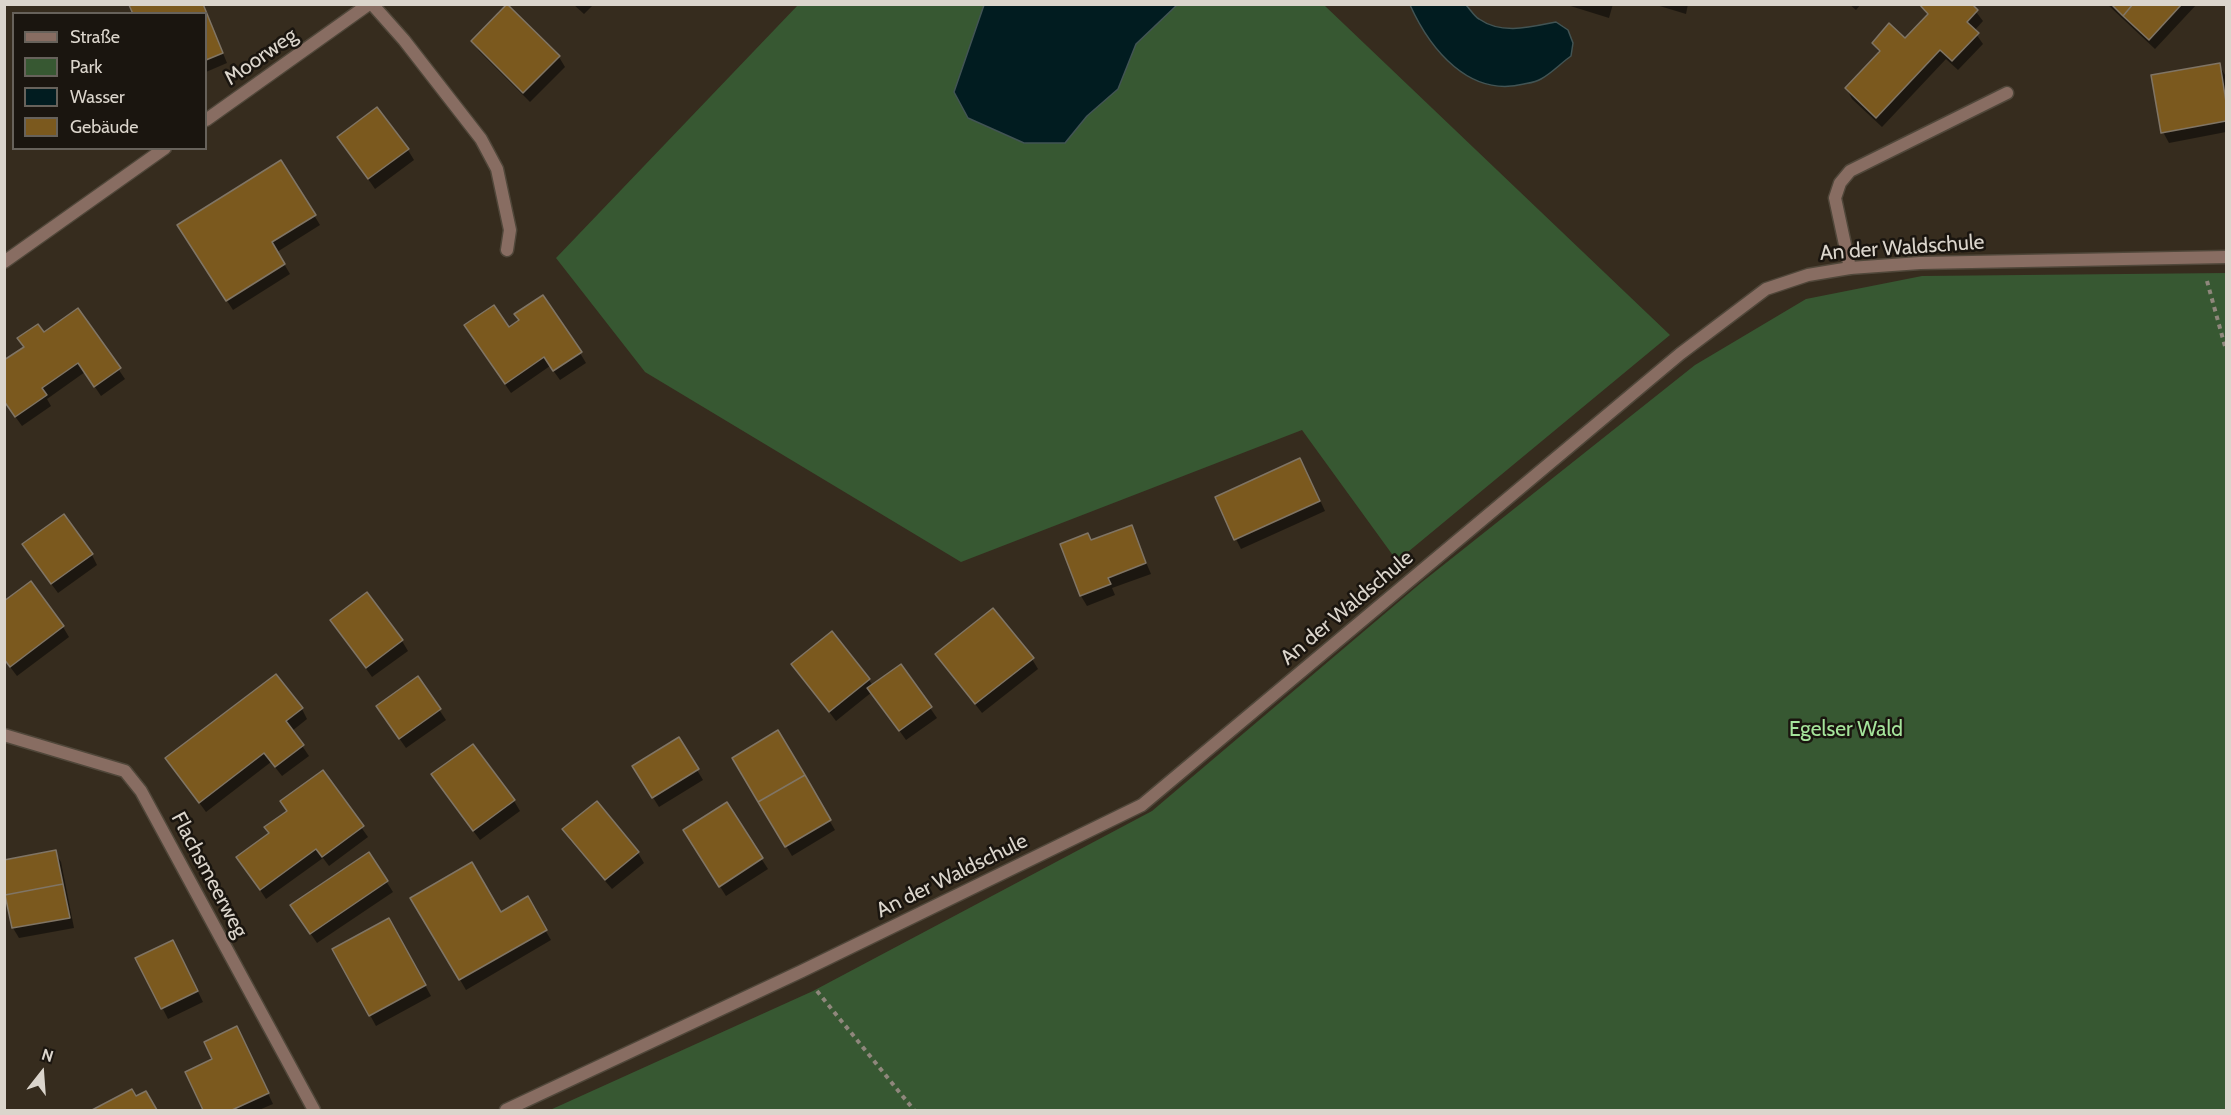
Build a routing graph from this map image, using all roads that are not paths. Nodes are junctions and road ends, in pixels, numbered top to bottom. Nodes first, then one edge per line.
1 (370, 4) edge
2 (2007, 93) dead end
3 (207, 119) edge
4 (162, 150) edge
5 (507, 250) dead end
6 (2226, 257) edge
7 (4, 262) edge
8 (1850, 268) junction
9 (4, 735) edge
10 (314, 1110) edge
11 (506, 1110) edge

1 - 3 street, Moorweg
1 - 5 street
2 - 8 street
4 - 7 street
6 - 8 street, An der Waldschule
8 - 11 street, An der Waldschule
9 - 10 street, Flachsmeerweg

